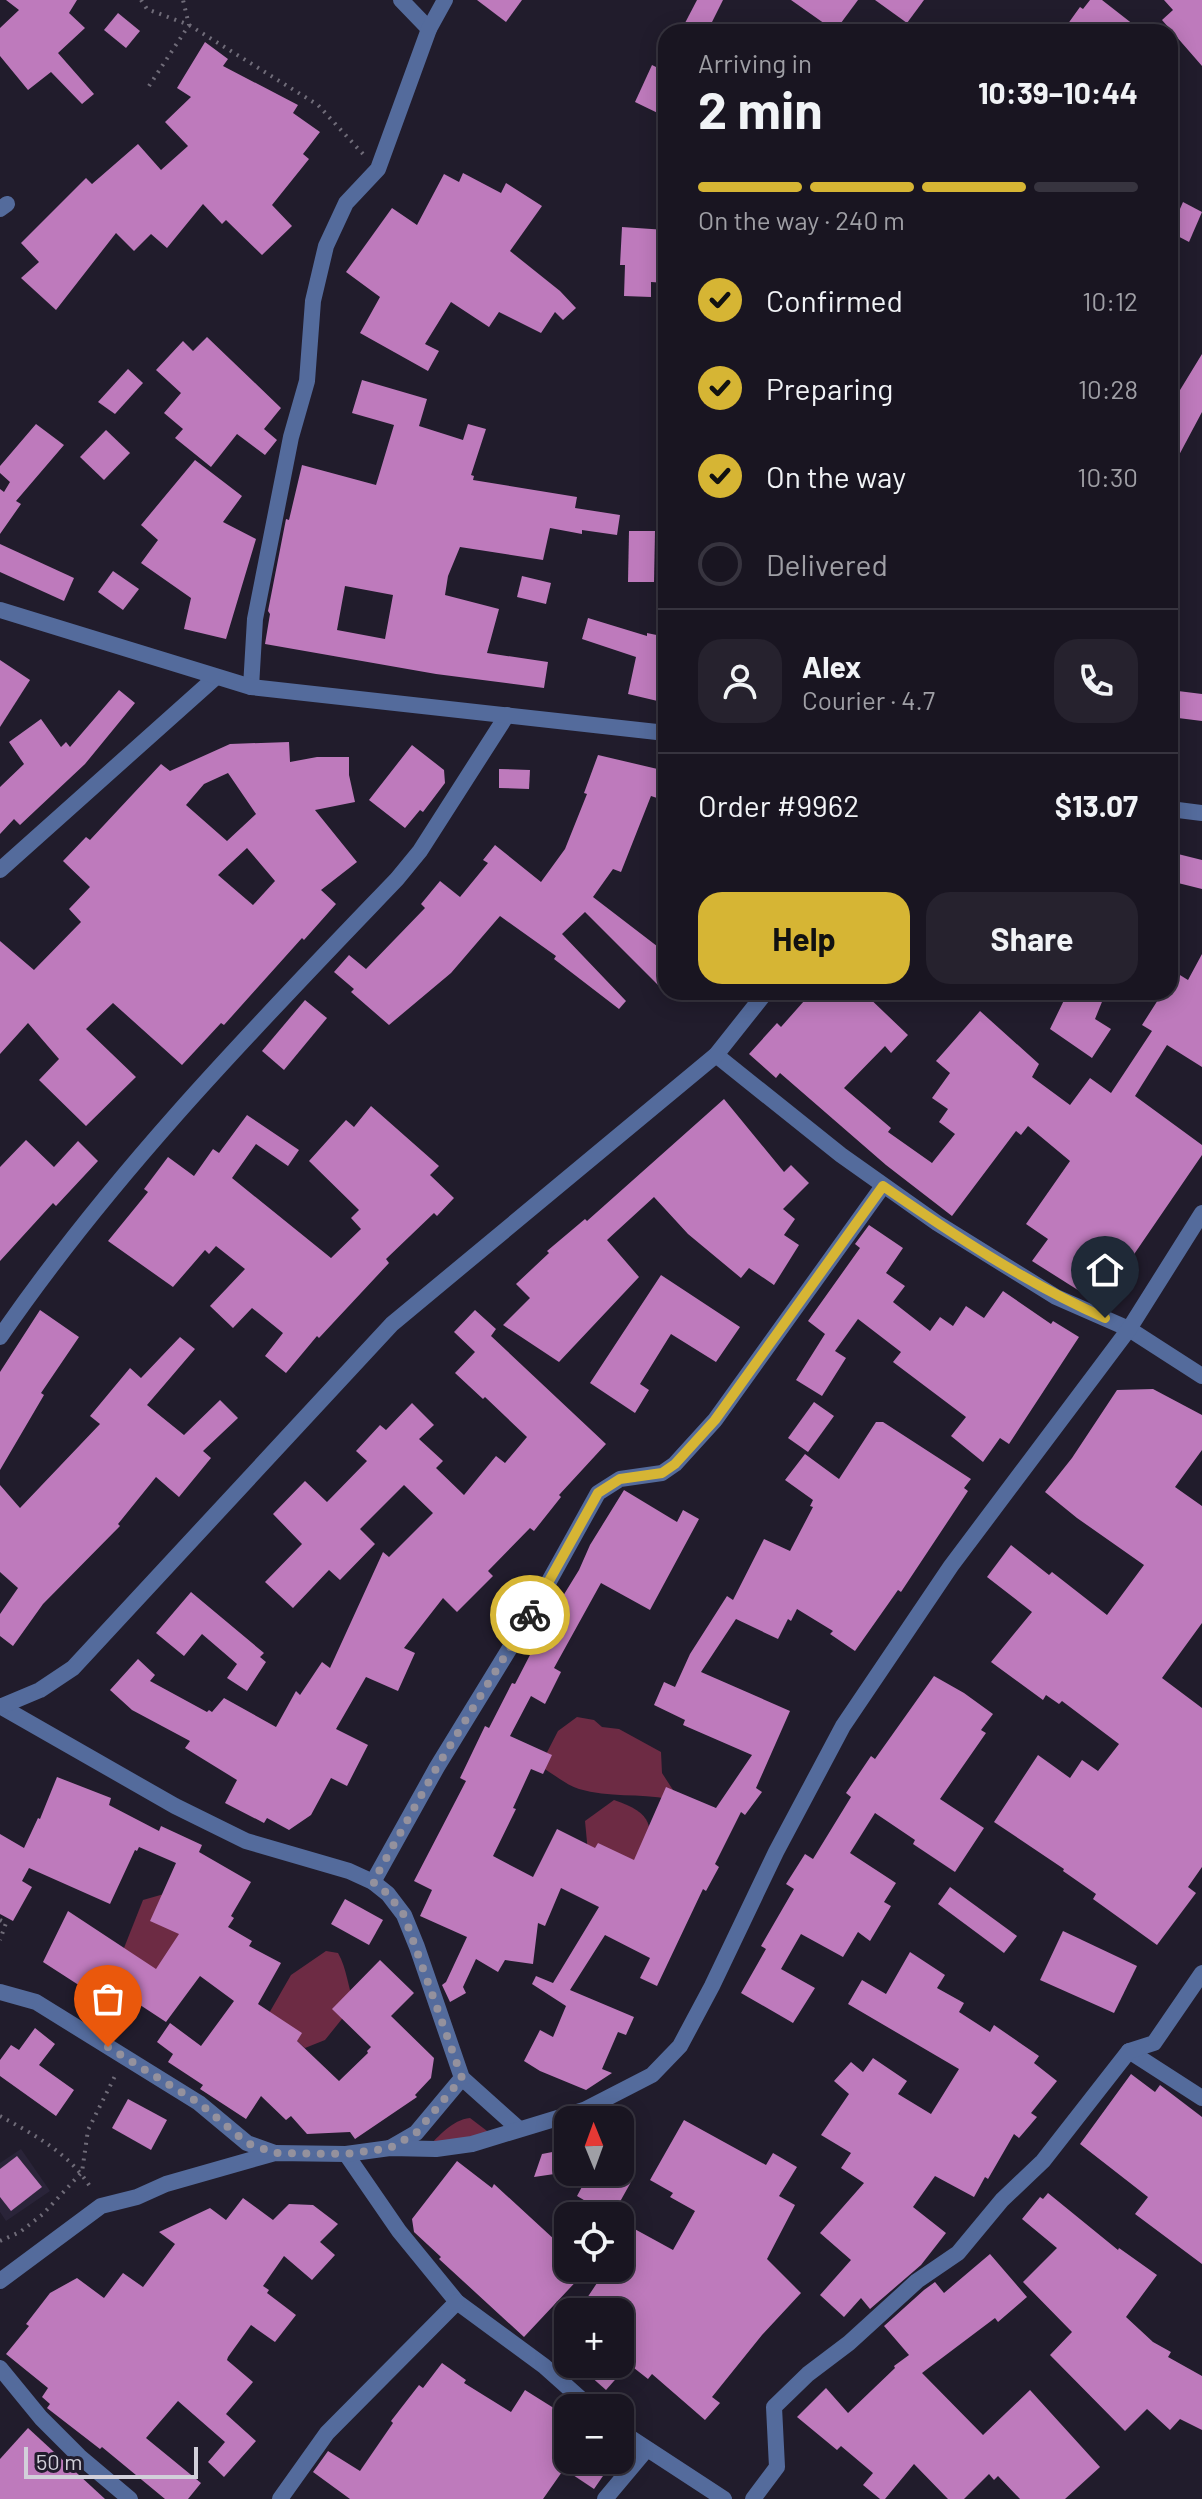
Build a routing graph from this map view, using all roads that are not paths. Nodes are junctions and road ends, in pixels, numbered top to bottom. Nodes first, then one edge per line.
1 (401, 0) edge
2 (445, 0) edge
3 (429, 29) junction
4 (0, 610) edge
5 (216, 677) junction
6 (251, 687) junction
7 (507, 715) junction
8 (658, 732) edge
9 (1178, 810) edge
10 (1202, 813) edge
11 (0, 870) edge
12 (760, 1000) edge
13 (716, 1055) junction
14 (883, 1186) junction
15 (1202, 1213) edge
16 (1129, 1329) junction
17 (0, 1337) edge
18 (1202, 1376) edge
19 (1, 1706) edge
20 (373, 1882) junction
21 (1202, 1973) edge
22 (0, 1992) edge
23 (1129, 2051) junction
24 (462, 2078) junction
25 (1202, 2098) edge
26 (519, 2129) junction
27 (390, 2148) junction
28 (275, 2153) junction
29 (346, 2154) junction
30 (0, 2281) edge
31 (457, 2302) junction
32 (0, 2368) edge
33 (575, 2394) edge
34 (634, 2441) edge
35 (646, 2450) junction
36 (130, 2499) edge
37 (280, 2499) edge
38 (605, 2499) edge
39 (724, 2499) edge
40 (753, 2499) edge

1 - 3 street
2 - 3 street
3 - 6 street
4 - 5 street
5 - 6 street
5 - 11 street
6 - 7 street
7 - 8 street
7 - 17 street
9 - 10 street
12 - 13 street
13 - 14 street
13 - 19 street
14 - 16 street
14 - 20 street
15 - 16 street
16 - 18 street
16 - 26 street
19 - 20 street
20 - 24 street
21 - 23 street
22 - 28 street
23 - 25 street
23 - 40 street
24 - 26 street
24 - 27 street
26 - 27 street
27 - 29 street
28 - 29 street
28 - 30 street
29 - 31 street
31 - 33 street
31 - 37 street
32 - 36 street
34 - 35 street
35 - 38 street
35 - 39 street

